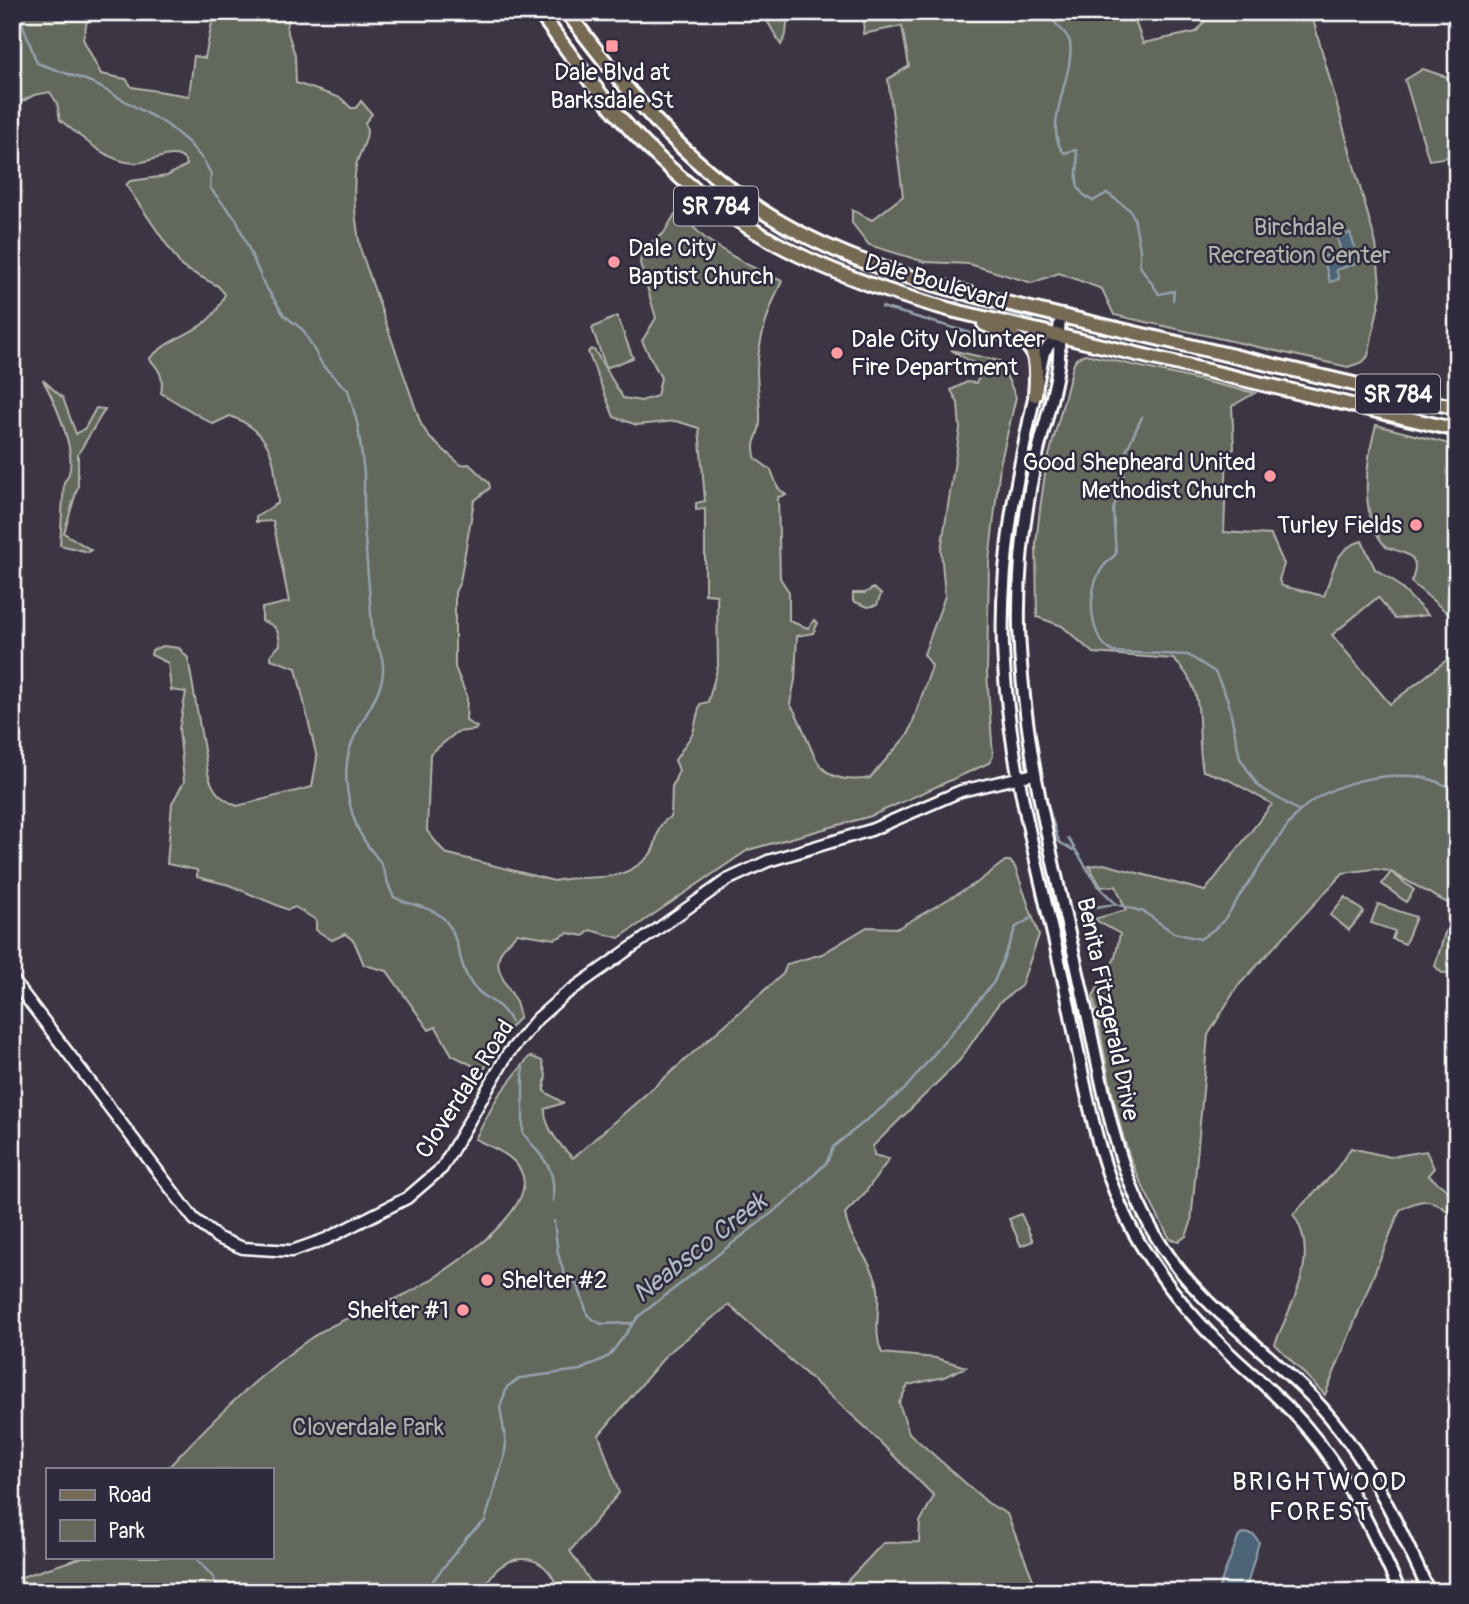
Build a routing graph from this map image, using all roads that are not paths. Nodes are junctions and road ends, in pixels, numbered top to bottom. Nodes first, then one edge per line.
1 (540, 12) edge
2 (567, 12) edge
3 (955, 311) junction
4 (1061, 315) junction
5 (1056, 336) junction
6 (1035, 395) junction
7 (1457, 408) edge
8 (1457, 430) edge
9 (1034, 774) junction
10 (1018, 777) junction
11 (12, 979) edge
12 (1400, 1592) edge
13 (1430, 1592) edge

1 - 3 main road, Dale Boulevard / SR 784
2 - 4 main road, Dale Boulevard / SR 784
3 - 5 main road, Dale Boulevard / SR 784
3 - 6 main road
4 - 5 main road, Benita Fitzgerald Drive
4 - 7 main road, Dale Boulevard / SR 784
5 - 6 main road, Benita Fitzgerald Drive
5 - 8 main road, Dale Boulevard / SR 784
5 - 9 main road, Benita Fitzgerald Drive
6 - 10 main road, Benita Fitzgerald Drive
9 - 10 street, Cloverdale Road
9 - 13 main road, Benita Fitzgerald Drive
10 - 11 street, Cloverdale Road
10 - 12 main road, Benita Fitzgerald Drive

